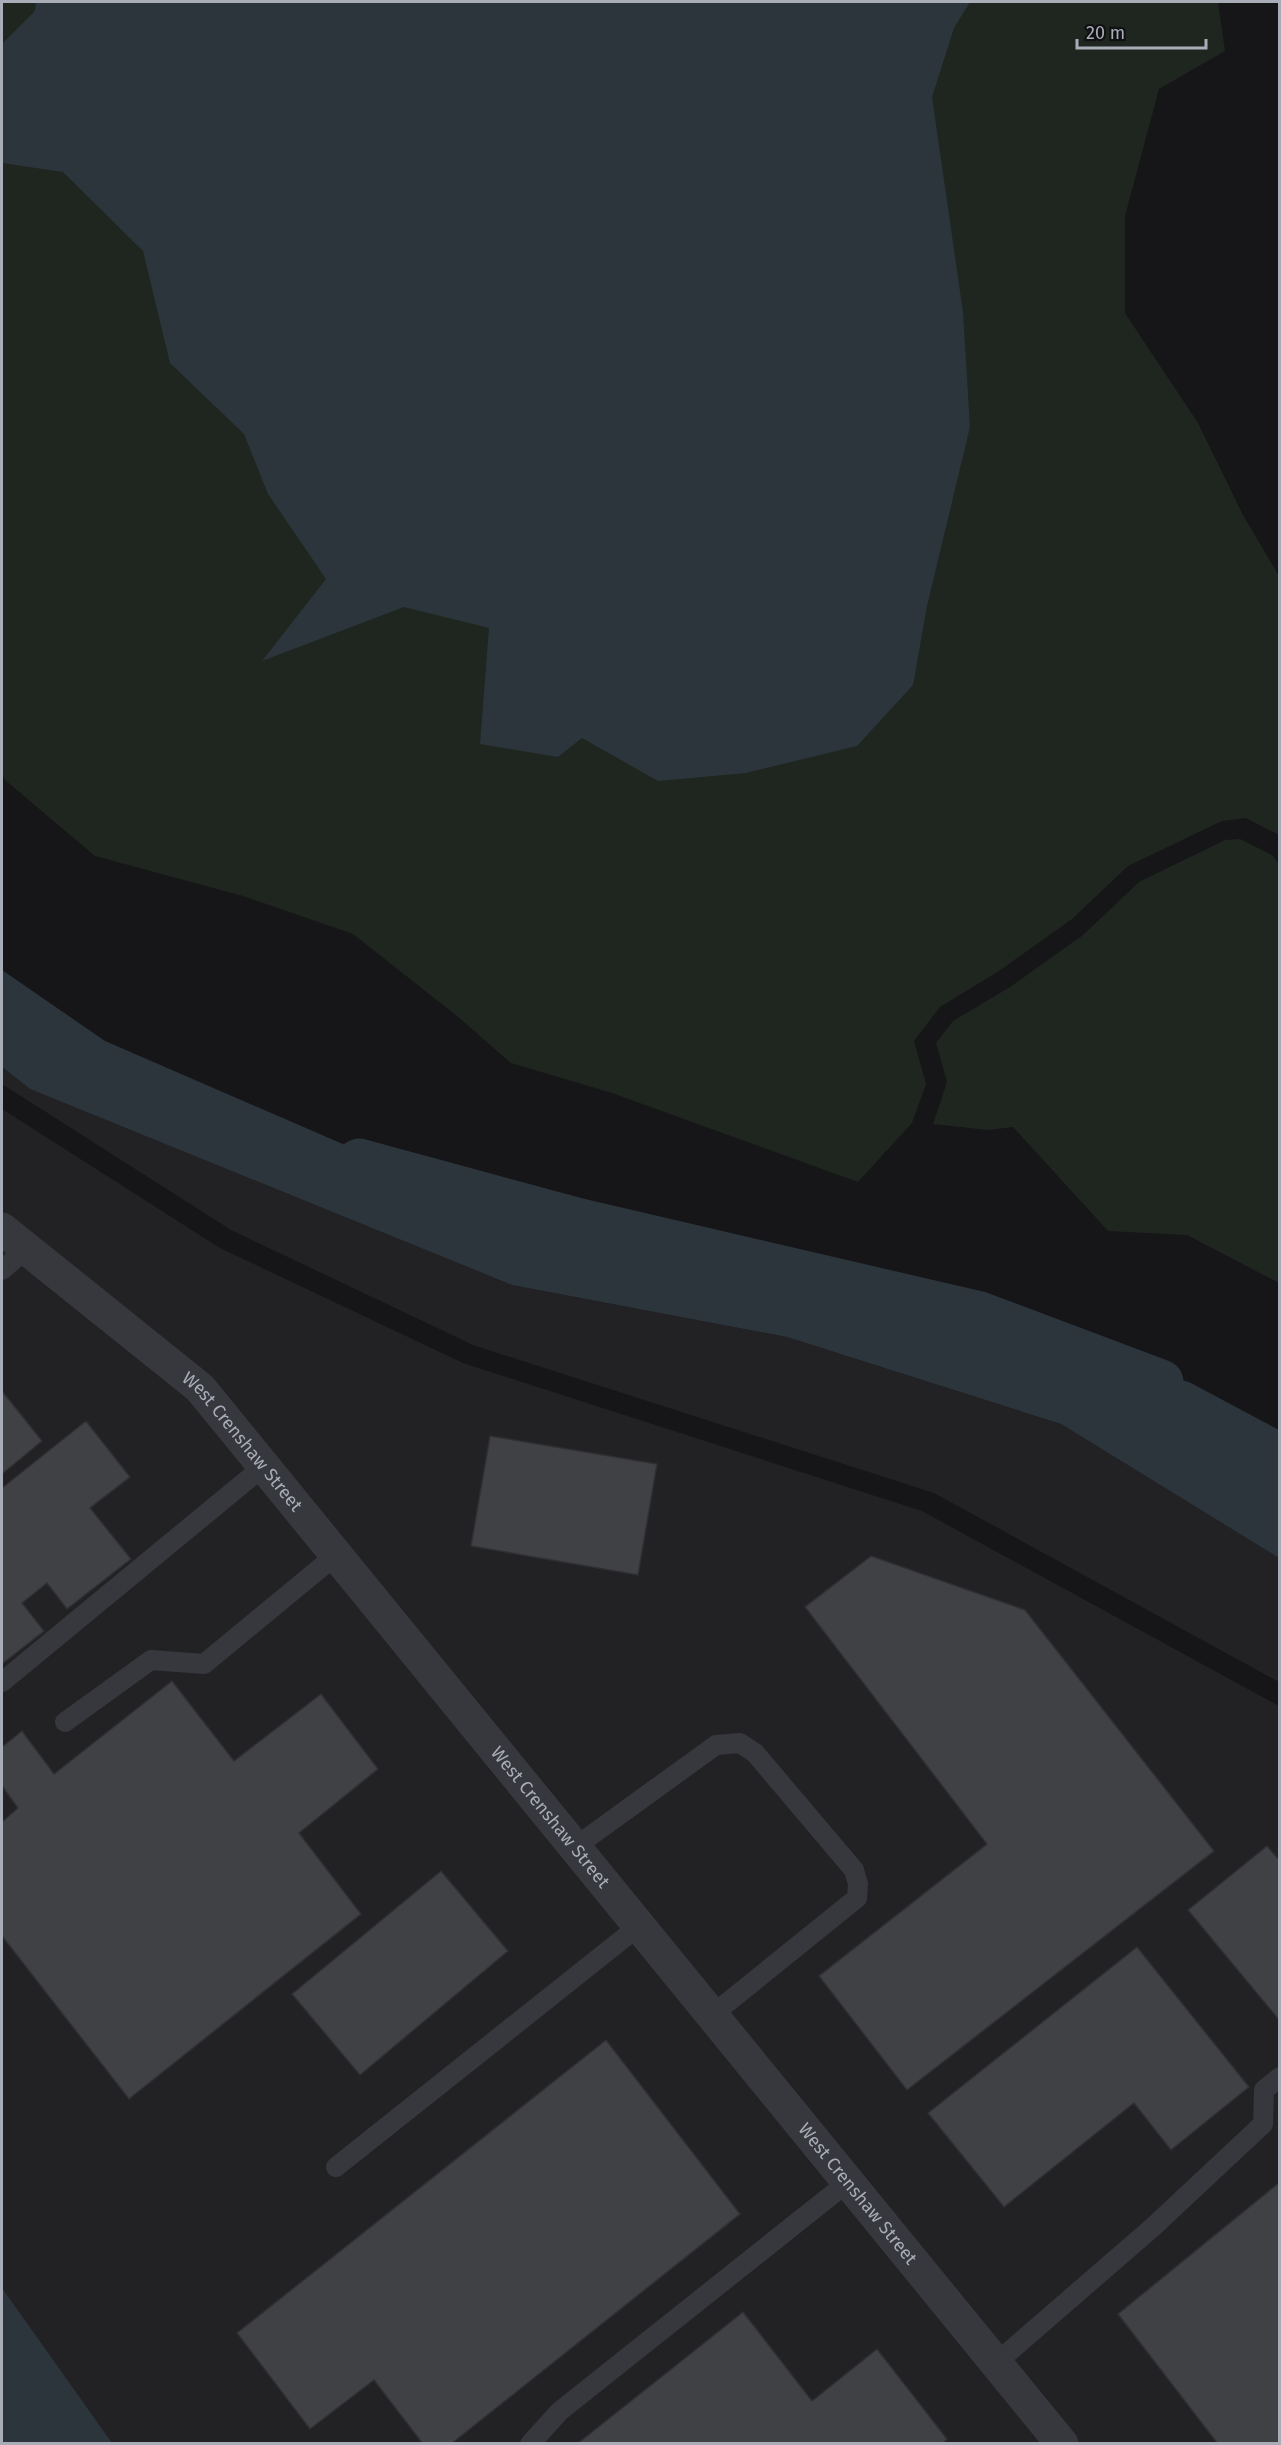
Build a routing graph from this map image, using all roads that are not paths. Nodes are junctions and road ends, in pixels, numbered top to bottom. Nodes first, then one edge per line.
1 (14, 1239) edge
2 (2, 1270) edge
3 (264, 1466) junction
4 (336, 1555) junction
5 (2, 1682) edge
6 (65, 1722) dead end
7 (575, 1847) junction
8 (639, 1926) junction
9 (712, 2015) junction
10 (1280, 2077) edge
11 (336, 2167) dead end
12 (848, 2182) junction
13 (996, 2363) junction
14 (530, 2444) edge
15 (1062, 2444) edge

1 - 2 lane
1 - 3 street, West Crenshaw Street
3 - 4 street, West Crenshaw Street
3 - 5 lane
4 - 6 lane
4 - 7 street, West Crenshaw Street
7 - 8 street, West Crenshaw Street
7 - 9 lane
8 - 9 street, West Crenshaw Street
8 - 11 lane
9 - 12 street, West Crenshaw Street
10 - 13 lane
12 - 13 street, West Crenshaw Street
12 - 14 lane
13 - 15 street, West Crenshaw Street

